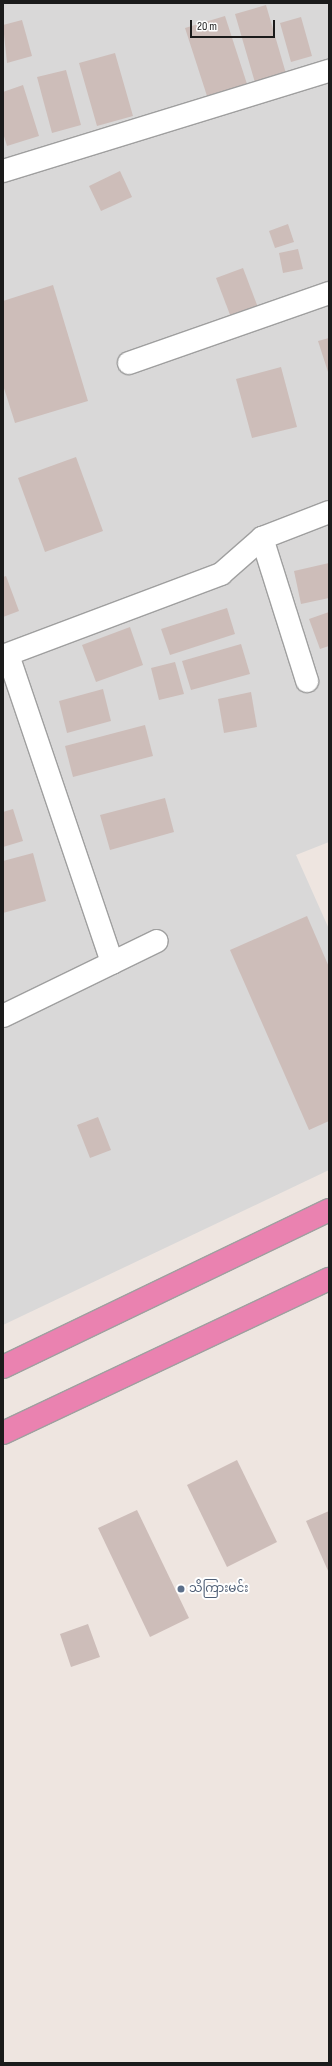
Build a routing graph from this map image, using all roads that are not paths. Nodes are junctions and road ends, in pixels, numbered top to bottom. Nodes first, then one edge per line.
1 (329, 70) edge
2 (3, 171) edge
3 (329, 293) edge
4 (129, 363) dead end
5 (329, 512) edge
6 (262, 538) junction
7 (5, 656) edge
8 (307, 681) dead end
9 (157, 941) dead end
10 (112, 963) junction
11 (3, 1016) edge
12 (329, 1210) edge
13 (329, 1278) edge
14 (3, 1367) edge
15 (3, 1433) edge

1 - 2 street
3 - 4 street
5 - 6 street
6 - 7 street
6 - 8 street
7 - 10 street
9 - 10 street
10 - 11 street
12 - 14 highway
13 - 15 highway

